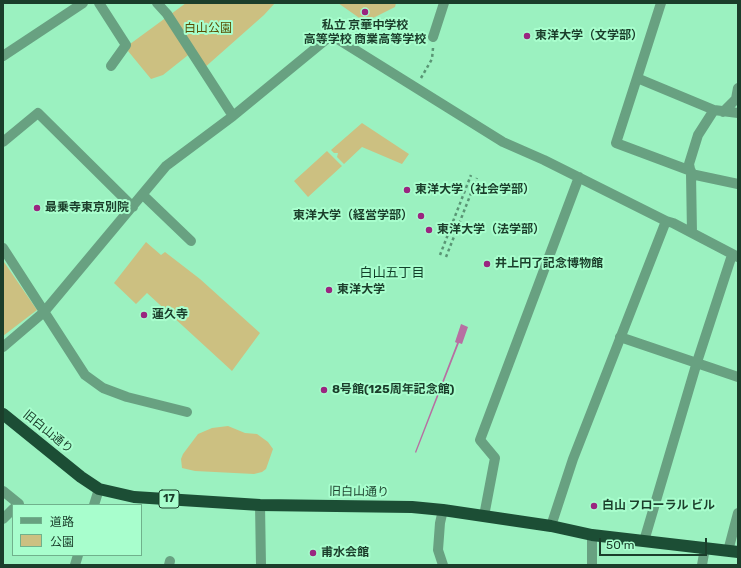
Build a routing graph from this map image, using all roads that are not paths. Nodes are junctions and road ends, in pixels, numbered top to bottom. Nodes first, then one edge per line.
1 (83, 3) edge
2 (99, 3) edge
3 (157, 3) edge
4 (444, 3) edge
5 (661, 3) edge
6 (433, 37) road end
7 (3, 56) edge
8 (111, 66) dead end
9 (637, 78) junction
10 (738, 88) edge
11 (719, 111) junction
12 (738, 113) edge
13 (233, 116) junction
14 (3, 142) edge
15 (691, 173) junction
16 (579, 177) junction
17 (738, 184) edge
18 (143, 195) junction
19 (133, 207) junction
20 (666, 221) junction
21 (692, 233) junction
22 (191, 241) dead end
23 (3, 248) edge
24 (735, 256) edge
25 (44, 312) junction
26 (620, 337) junction
27 (3, 347) edge
28 (697, 362) junction
29 (738, 377) edge
30 (186, 412) dead end
31 (3, 414) edge
32 (99, 489) junction
33 (3, 491) edge
34 (19, 504) edge
35 (94, 504) edge
36 (260, 504) junction
37 (12, 510) edge
38 (443, 510) junction
39 (738, 513) edge
40 (484, 516) junction
41 (3, 519) edge
42 (551, 526) junction
43 (592, 535) junction
44 (644, 541) junction
45 (705, 548) junction
46 (733, 552) edge
47 (261, 565) edge
48 (443, 565) edge
49 (592, 565) edge
50 (702, 565) edge

1 - 7 street
2 - 8 street
3 - 13 street
4 - 6 street
5 - 9 street
9 - 11 street
9 - 15 street
10 - 11 street
11 - 12 street
11 - 15 street
13 - 16 street
13 - 18 street
14 - 19 street
15 - 17 street
15 - 21 street
16 - 20 street
16 - 40 street
18 - 19 street
18 - 22 street
19 - 25 street
20 - 21 street
20 - 26 street
21 - 24 street
23 - 25 street
24 - 28 street
25 - 27 street
25 - 30 street
26 - 28 street
26 - 42 street
28 - 29 street
28 - 44 street
31 - 32 highway, 旧白山通り / 17
32 - 35 street
32 - 36 highway, 旧白山通り / 17
33 - 34 street
36 - 38 highway, 旧白山通り / 17
36 - 47 street
37 - 41 street
38 - 40 highway, 旧白山通り / 17
38 - 48 street
39 - 46 street
40 - 42 highway, 旧白山通り / 17
42 - 43 highway, 旧白山通り / 17
43 - 44 highway, 旧白山通り / 17
43 - 49 street
44 - 45 highway, 旧白山通り / 17
45 - 46 highway, 旧白山通り / 17
45 - 50 street

